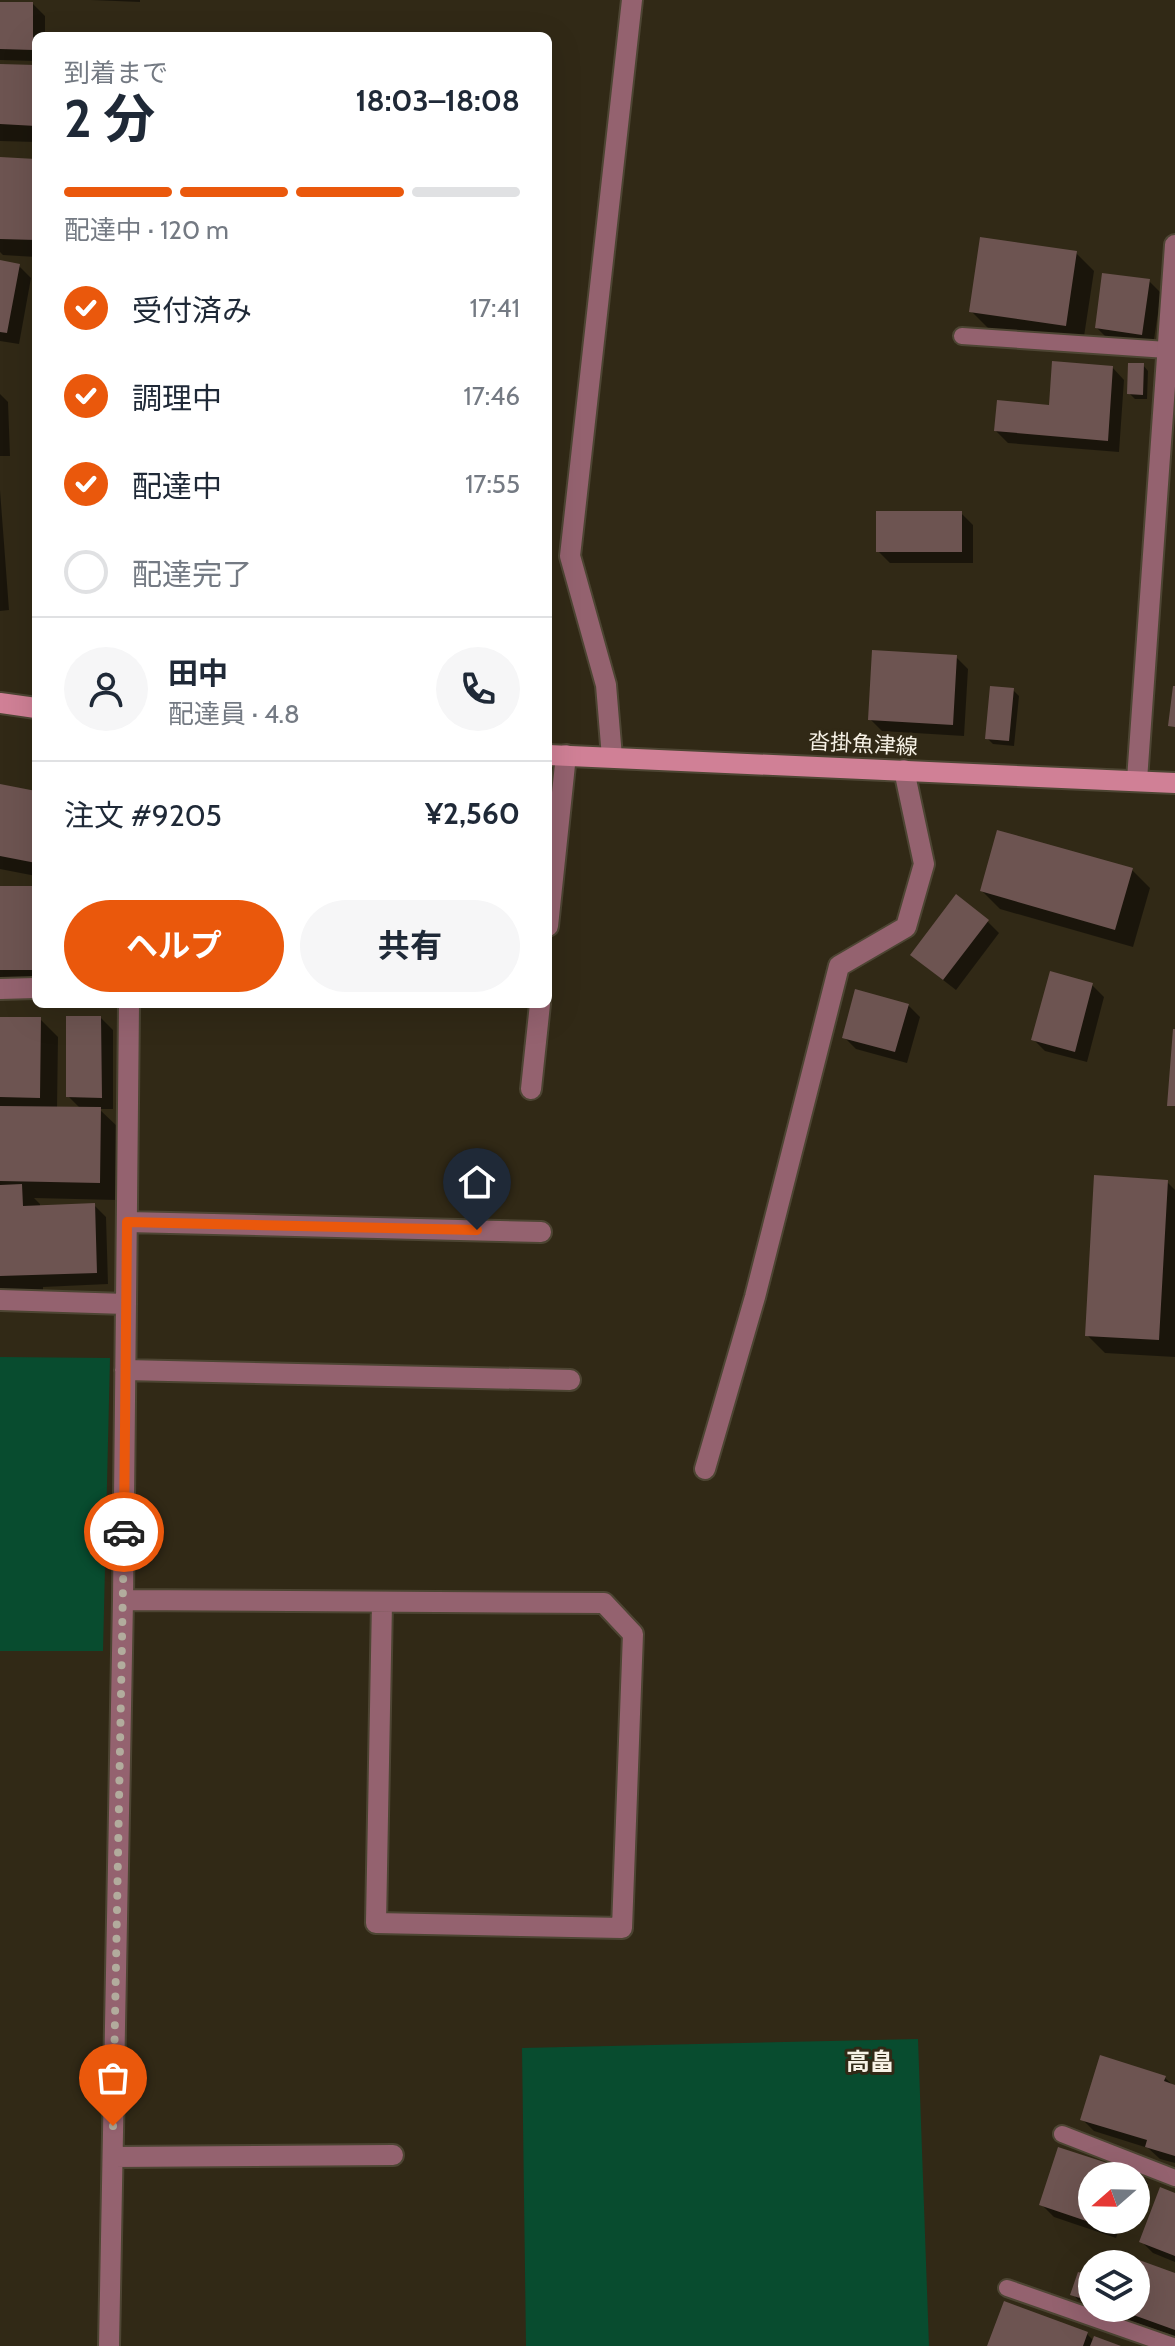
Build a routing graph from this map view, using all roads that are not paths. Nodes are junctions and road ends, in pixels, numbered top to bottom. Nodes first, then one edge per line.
1 (632, 0) edge
2 (1175, 245) edge
3 (962, 336) dead end
4 (1167, 350) junction
5 (0, 703) edge
6 (32, 707) edge
7 (557, 755) edge
8 (612, 757) junction
9 (904, 770) junction
10 (1137, 780) junction
11 (1175, 783) edge
12 (552, 850) edge
13 (32, 988) edge
14 (0, 989) edge
15 (129, 1008) edge
16 (540, 1008) edge
17 (531, 1089) dead end
18 (127, 1222) junction
19 (541, 1232) dead end
20 (0, 1300) edge
21 (126, 1304) junction
22 (125, 1370) junction
23 (570, 1380) dead end
24 (705, 1469) dead end
25 (123, 1600) junction
26 (382, 1602) junction
27 (1062, 2134) dead end
28 (393, 2155) dead end
29 (113, 2157) junction
30 (1175, 2178) edge
31 (1007, 2288) dead end
32 (109, 2346) edge
33 (1173, 2346) edge

1 - 8 street
2 - 4 street
3 - 4 lane
4 - 10 street
5 - 6 main road
7 - 8 main road, 沓掛魚津線
7 - 12 street
8 - 9 main road, 沓掛魚津線
9 - 10 main road, 沓掛魚津線
9 - 24 street
10 - 11 main road, 沓掛魚津線
13 - 14 street
15 - 18 street
16 - 17 street
18 - 19 street
18 - 21 street
20 - 21 street
21 - 22 street
22 - 23 street
22 - 25 street
25 - 26 street
25 - 29 street
26 - 26 street
27 - 30 lane
28 - 29 street
29 - 32 street
31 - 33 lane

